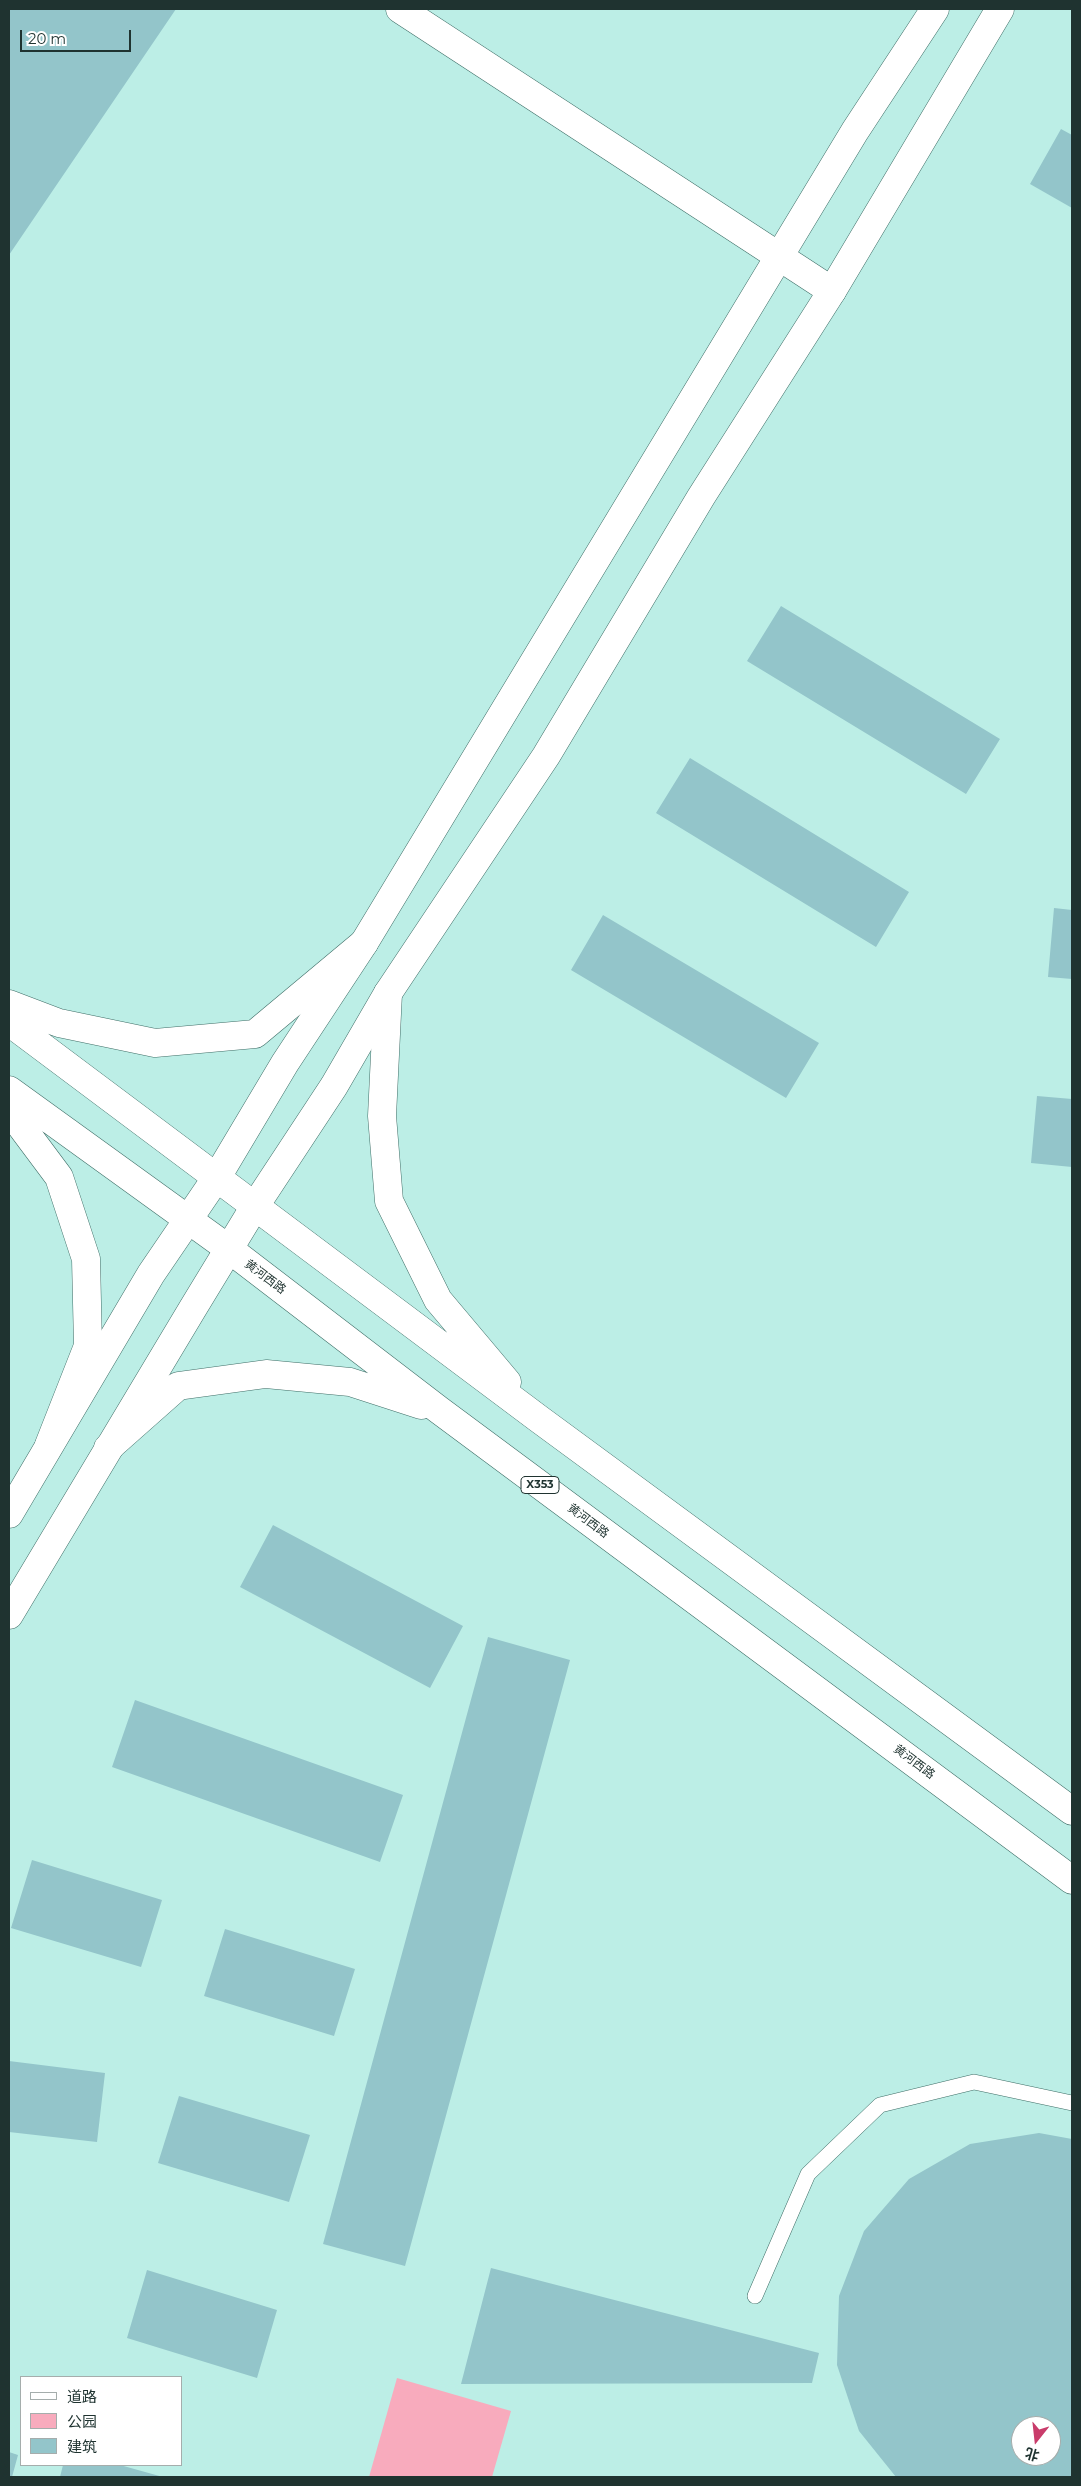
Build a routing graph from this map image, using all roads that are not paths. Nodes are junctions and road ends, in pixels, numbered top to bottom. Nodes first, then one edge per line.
1 (400, 9) edge
2 (935, 9) edge
3 (1000, 9) edge
4 (780, 256) junction
5 (832, 290) junction
6 (364, 943) junction
7 (388, 994) junction
8 (9, 1004) edge
9 (9, 1022) edge
10 (9, 1090) edge
11 (9, 1110) edge
12 (217, 1177) junction
13 (255, 1206) junction
14 (189, 1220) junction
15 (229, 1249) junction
16 (438, 1410) junction
17 (539, 1419) junction
18 (50, 1445) junction
19 (108, 1448) junction
20 (9, 1514) edge
21 (9, 1616) edge
22 (1072, 1811) edge
23 (1072, 1880) edge
24 (1072, 2103) edge
25 (755, 2296) dead end

1 - 4 main road
2 - 4 main road
3 - 5 main road
4 - 5 main road
4 - 6 main road
5 - 7 main road
6 - 8 main road
6 - 12 main road
7 - 13 main road
7 - 17 main road
9 - 12 main road
10 - 14 main road, 黄河西路 / X353
11 - 18 main road
12 - 13 main road
12 - 14 main road
13 - 15 main road
13 - 17 main road
14 - 15 main road, 黄河西路 / X353
14 - 18 main road
15 - 16 main road, 黄河西路 / X353
15 - 19 main road
16 - 19 main road
16 - 23 main road, 黄河西路 / X353
17 - 22 main road
18 - 20 main road
19 - 21 main road
24 - 25 lane

